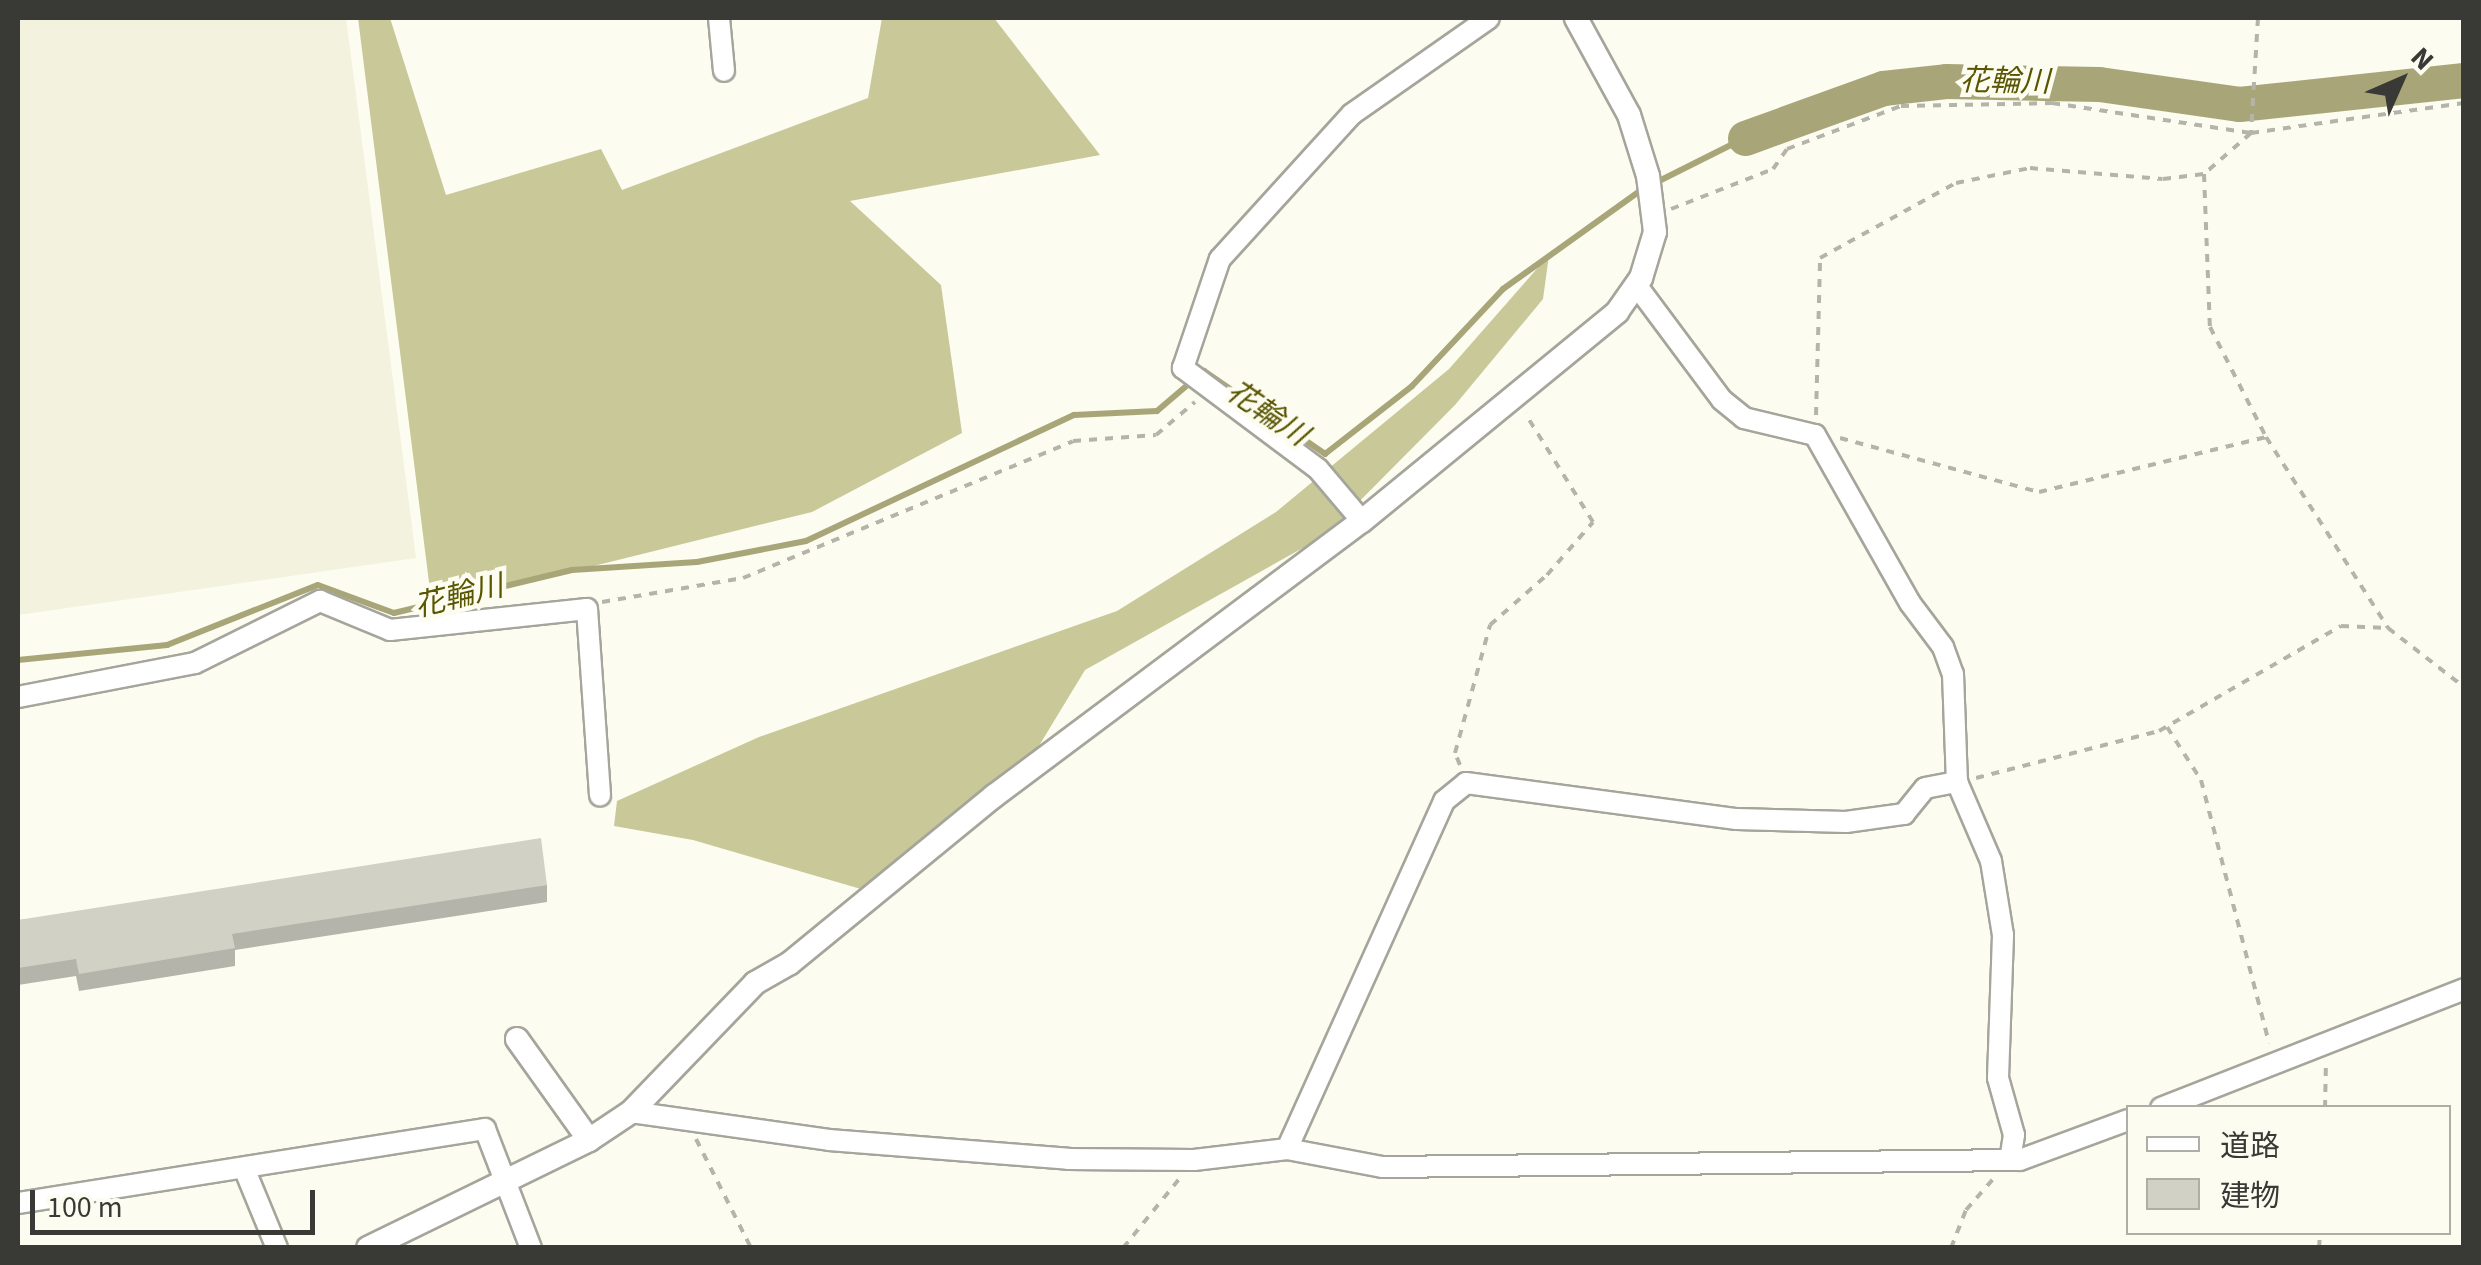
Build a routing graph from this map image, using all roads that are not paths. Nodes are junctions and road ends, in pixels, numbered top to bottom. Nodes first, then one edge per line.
1 (719, 18) edge
2 (1490, 18) edge
3 (1576, 18) edge
4 (724, 72) dead end
5 (1636, 286) junction
6 (1362, 521) junction
7 (18, 697) edge
8 (1957, 782) junction
9 (600, 796) dead end
10 (2464, 989) edge
11 (516, 1040) dead end
12 (2169, 1105) edge
13 (632, 1112) junction
14 (2126, 1121) edge
15 (589, 1140) junction
16 (1288, 1150) junction
17 (2010, 1160) junction
18 (244, 1168) junction
19 (506, 1180) junction
20 (18, 1203) edge
21 (277, 1248) edge
22 (368, 1248) edge
23 (531, 1248) edge

1 - 4 street
2 - 6 street
3 - 5 street
5 - 6 street
5 - 8 street
6 - 13 street
7 - 9 street
8 - 16 street
8 - 17 street
10 - 12 street
11 - 15 street
13 - 15 street
13 - 16 street
14 - 17 street
15 - 19 street
16 - 17 street
18 - 19 street
18 - 20 street
18 - 21 street
19 - 22 street
19 - 23 street

